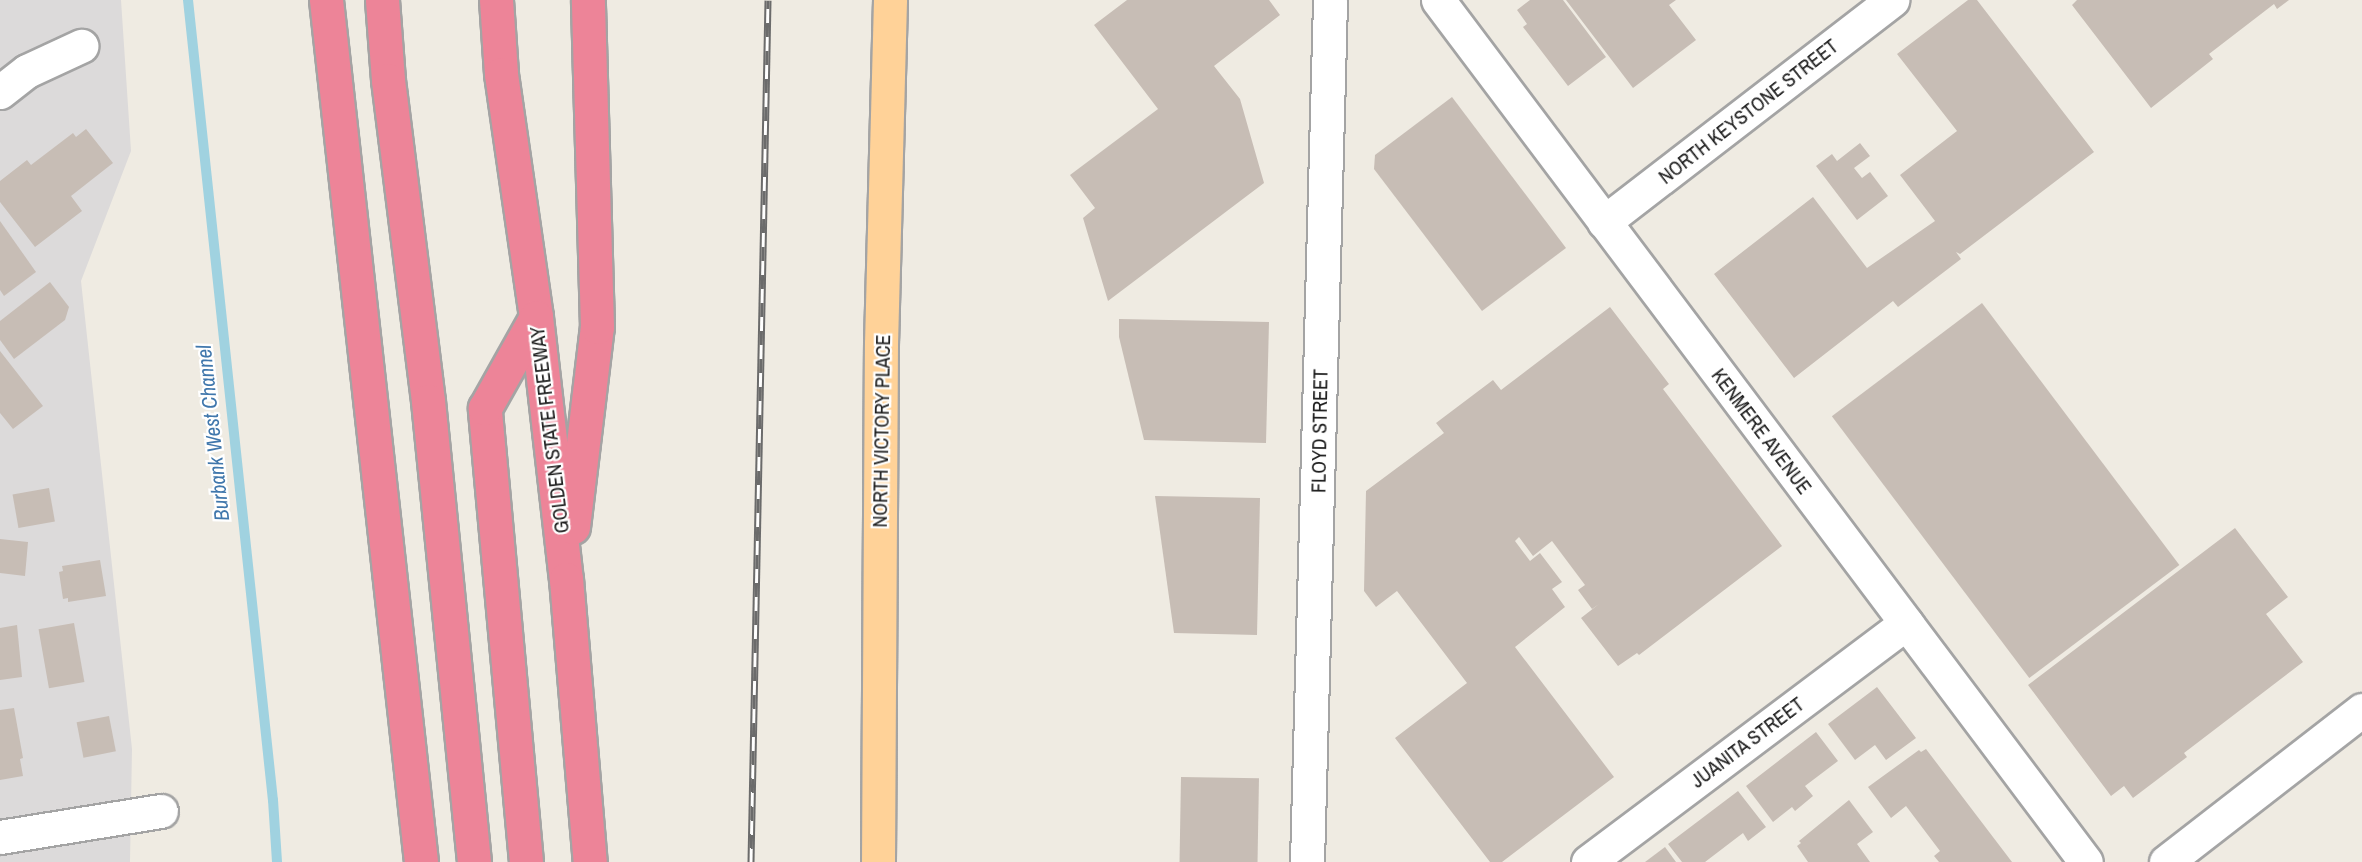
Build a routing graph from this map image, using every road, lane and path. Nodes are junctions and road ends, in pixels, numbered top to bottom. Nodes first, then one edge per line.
1 (326, 0) edge
2 (382, 0) edge
3 (496, 0) edge
4 (588, 0) edge
5 (890, 0) edge
6 (1330, 0) edge
7 (1438, 0) edge
8 (1892, 0) edge
9 (81, 46) dead end
10 (0, 92) edge
11 (1604, 222) junction
12 (536, 317) junction
13 (566, 579) junction
14 (1906, 623) junction
15 (2362, 710) edge
16 (161, 811) dead end
17 (0, 837) edge
18 (421, 862) edge
19 (474, 862) edge
20 (526, 862) edge
21 (590, 862) edge
22 (878, 862) edge
23 (1308, 862) edge
24 (1588, 862) edge
25 (2086, 862) edge
26 (2166, 862) edge

1 - 18 highway
2 - 19 highway
3 - 12 highway, GOLDEN STATE FREEWAY
4 - 13 highway
5 - 22 main road, NORTH VICTORY PLACE
6 - 23 street, FLOYD STREET
7 - 11 street, KENMERE AVENUE
8 - 11 street, NORTH KEYSTONE STREET
9 - 10 street
11 - 14 street, KENMERE AVENUE
12 - 13 highway, GOLDEN STATE FREEWAY
12 - 20 highway
13 - 21 highway, GOLDEN STATE FREEWAY
14 - 24 street, JUANITA STREET
14 - 25 street, KENMERE AVENUE
15 - 26 street
16 - 17 street

